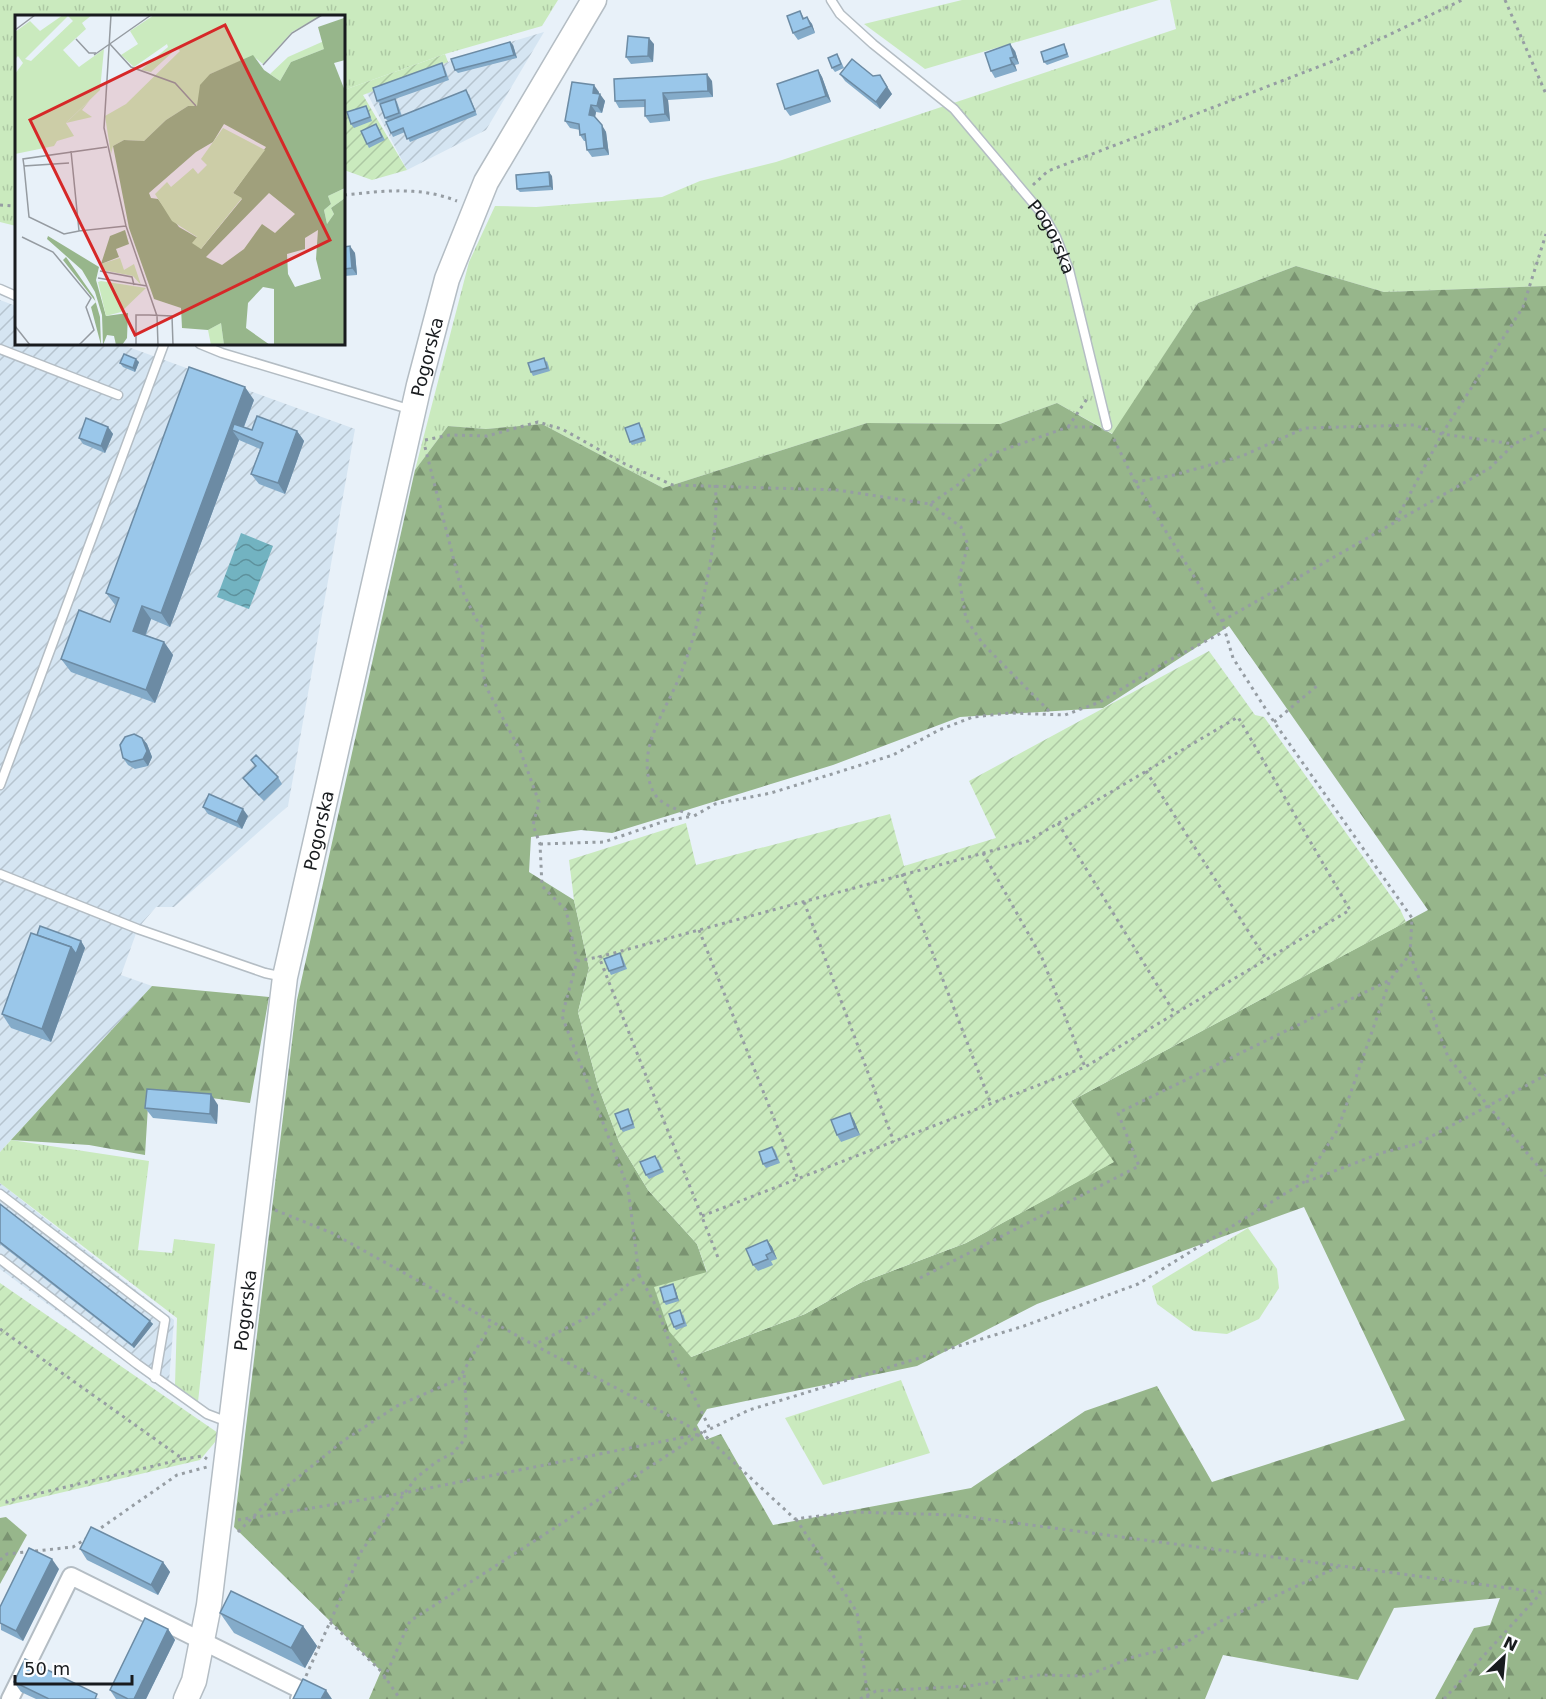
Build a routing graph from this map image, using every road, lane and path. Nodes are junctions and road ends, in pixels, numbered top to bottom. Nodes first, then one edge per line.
1 (594, 0) edge
2 (831, 0) edge
3 (1462, 0) edge
4 (1505, 0) edge
5 (1546, 94) edge
6 (1025, 192) junction
7 (345, 195) edge
8 (0, 205) edge
9 (15, 206) edge
10 (475, 208) junction
11 (1546, 234) edge
12 (0, 289) edge
13 (15, 296) edge
14 (164, 345) edge
15 (203, 345) edge
16 (0, 349) edge
17 (1097, 384) junction
18 (118, 395) dead end
19 (413, 411) junction
20 (1107, 426) junction
21 (1068, 428) junction
22 (1546, 429) edge
23 (1442, 434) junction
24 (415, 438) junction
25 (1514, 444) junction
26 (1135, 482) junction
27 (715, 485) junction
28 (930, 504) junction
29 (1396, 520) junction
30 (1221, 621) junction
31 (1223, 632) junction
32 (1318, 685) dead end
33 (1053, 714) junction
34 (1274, 722) junction
35 (1146, 771) junction
36 (0, 785) edge
37 (693, 816) junction
38 (1058, 823) junction
39 (540, 844) junction
40 (983, 853) junction
41 (0, 874) edge
42 (902, 874) junction
43 (804, 901) junction
44 (699, 929) junction
45 (1410, 954) junction
46 (599, 957) junction
47 (1266, 960) junction
48 (577, 961) junction
49 (285, 977) junction
50 (1390, 980) junction
51 (1175, 1014) junction
52 (1085, 1067) junction
53 (1546, 1075) edge
54 (991, 1104) junction
55 (1488, 1106) junction
56 (894, 1142) junction
57 (1546, 1176) edge
58 (798, 1179) junction
59 (1304, 1182) junction
60 (0, 1194) edge
61 (257, 1202) junction
62 (702, 1216) junction
63 (0, 1259) edge
64 (719, 1260) dead end
65 (639, 1275) junction
66 (920, 1278) dead end
67 (492, 1322) junction
68 (0, 1329) edge
69 (534, 1345) junction
70 (464, 1372) junction
71 (155, 1378) junction
72 (231, 1423) junction
73 (710, 1429) junction
74 (702, 1433) junction
75 (183, 1459) junction
76 (404, 1493) junction
77 (7, 1505) dead end
78 (253, 1518) junction
79 (795, 1519) junction
80 (236, 1534) dead end
81 (0, 1560) edge
82 (1340, 1566) junction
83 (1544, 1593) edge
84 (330, 1622) junction
85 (204, 1643) junction
86 (384, 1679) junction
87 (300, 1692) edge
88 (868, 1697) edge
89 (10, 1699) edge
90 (186, 1699) edge
91 (400, 1699) edge
92 (860, 1699) edge
93 (1444, 1699) edge

1 - 10 street, Pogorska
2 - 6 lane, Pogorska
3 - 6 path
4 - 5 path
6 - 17 lane, Pogorska
7 - 10 path
8 - 9 path
10 - 19 street, Pogorska
11 - 23 path
12 - 13 lane
14 - 36 lane
15 - 19 lane
16 - 18 lane
17 - 20 lane, Pogorska
17 - 21 path
19 - 24 street, Pogorska
20 - 21 path
20 - 26 path
21 - 28 path
22 - 25 path
23 - 25 path
23 - 26 path
23 - 29 path
24 - 27 path
24 - 39 path
24 - 49 street, Pogorska
25 - 29 path
26 - 30 path
27 - 28 path
27 - 37 path
28 - 33 path
29 - 30 path
30 - 31 path
31 - 33 path
31 - 34 path
32 - 34 path
33 - 37 path
34 - 45 path
35 - 38 path
35 - 47 path
35 - 47 path
37 - 39 path
38 - 40 path
38 - 51 path
39 - 48 path
40 - 42 path
40 - 52 path
41 - 49 lane
42 - 43 path
42 - 54 path
43 - 44 path
43 - 56 path
44 - 46 path
44 - 58 path
45 - 50 path
45 - 55 path
46 - 48 path
46 - 62 path
47 - 51 path
48 - 65 path
49 - 61 street, Pogorska
50 - 59 path
50 - 66 path
51 - 52 path
52 - 54 path
53 - 55 path
54 - 56 path
55 - 57 path
55 - 59 path
56 - 58 path
58 - 62 path
59 - 73 path
60 - 71 lane
61 - 67 path
61 - 72 street, Pogorska
62 - 64 path
63 - 71 lane
65 - 69 path
65 - 73 path
67 - 69 path
67 - 70 path
68 - 75 path
69 - 74 path
70 - 76 path
70 - 78 path
71 - 72 lane
72 - 85 street, Pogorska
73 - 74 path
74 - 76 path
74 - 79 path
74 - 86 path
75 - 77 path
75 - 81 path
76 - 78 path
76 - 84 path
78 - 80 path
79 - 82 path
79 - 88 path
82 - 83 path
82 - 88 path
83 - 93 path
84 - 86 path
84 - 87 path
85 - 87 street
85 - 89 street
85 - 90 street, Pogorska
86 - 91 path
88 - 92 path

